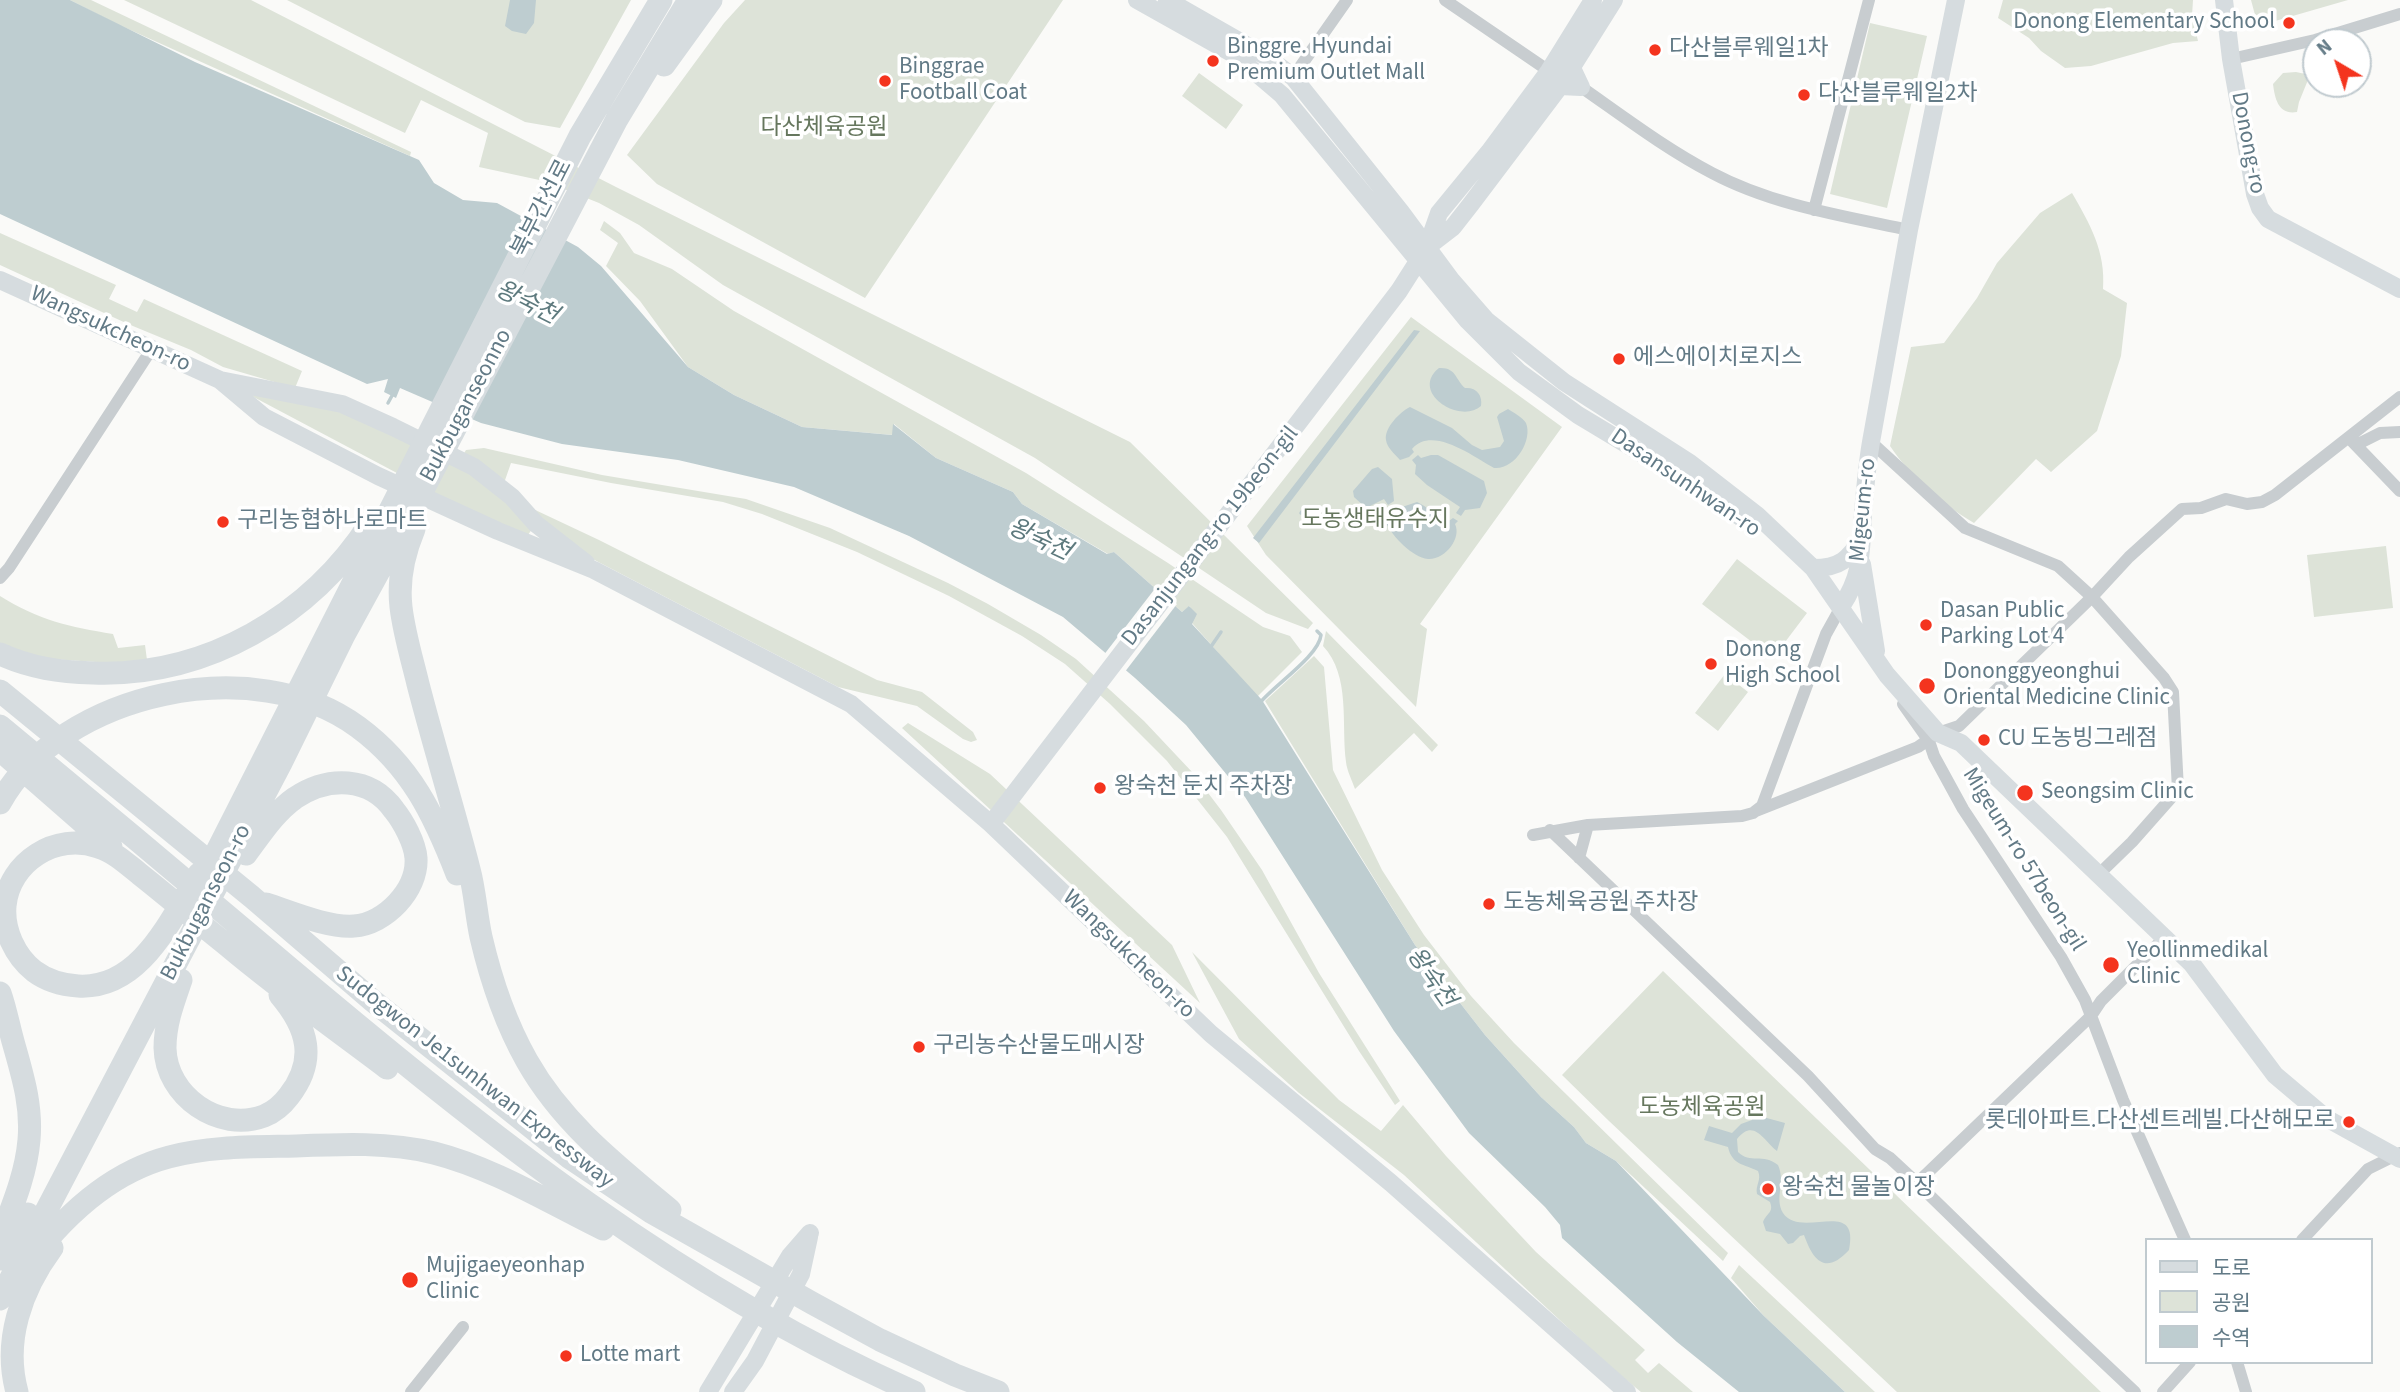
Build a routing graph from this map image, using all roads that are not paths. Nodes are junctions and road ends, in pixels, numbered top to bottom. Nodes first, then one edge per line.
1 (643, 0) edge
2 (661, 0) edge
3 (689, 0) edge
4 (711, 0) edge
5 (1137, 0) edge
6 (1167, 0) edge
7 (1347, 0) edge
8 (1446, 0) edge
9 (1593, 0) edge
10 (1614, 0) edge
11 (1869, 0) edge
12 (1956, 0) edge
13 (2224, 0) edge
14 (2400, 14) edge
15 (2231, 59) junction
16 (1572, 68) junction
17 (1293, 77) junction
18 (1554, 78) junction
19 (1581, 87) junction
20 (595, 108) junction
21 (620, 113) junction
22 (1814, 209) junction
23 (1909, 230) junction
24 (1423, 254) junction
25 (0, 280) edge
26 (2400, 289) edge
27 (152, 350) junction
28 (220, 380) junction
29 (2400, 397) edge
30 (2400, 432) edge
31 (2353, 441) junction
32 (1871, 442) junction
33 (425, 465) junction
34 (2400, 491) edge
35 (405, 503) junction
36 (1863, 538) junction
37 (1861, 561) junction
38 (1813, 568) junction
39 (594, 570) junction
40 (0, 578) edge
41 (2092, 597) junction
42 (1841, 607) junction
43 (0, 654) edge
44 (1883, 669) junction
45 (0, 691) edge
46 (0, 726) edge
47 (1934, 737) junction
48 (16, 755) edge
49 (281, 763) junction
50 (42, 773) junction
51 (0, 803) edge
52 (1756, 811) junction
53 (994, 819) junction
54 (232, 820) junction
55 (1588, 825) junction
56 (1550, 830) junction
57 (1533, 835) dead end
58 (246, 854) junction
59 (1579, 858) junction
60 (2098, 874) junction
61 (152, 884) junction
62 (254, 899) junction
63 (481, 936) junction
64 (2165, 937) junction
65 (262, 975) junction
66 (181, 980) junction
67 (0, 993) edge
68 (2091, 1016) junction
69 (0, 1020) edge
70 (14, 1045) junction
71 (76, 1152) junction
72 (2398, 1157) edge
73 (536, 1167) junction
74 (1917, 1183) junction
75 (97, 1193) junction
76 (2, 1230) edge
77 (2184, 1238) edge
78 (2304, 1238) edge
79 (718, 1250) junction
80 (0, 1259) edge
81 (696, 1276) junction
82 (0, 1300) edge
83 (463, 1327) dead end
84 (2188, 1364) edge
85 (2238, 1364) edge
86 (17, 1392) edge
87 (411, 1392) edge
88 (708, 1392) edge
89 (733, 1392) edge
90 (914, 1392) edge
91 (998, 1392) edge
92 (1627, 1392) edge
93 (2135, 1392) edge
94 (2163, 1392) edge
95 (2246, 1392) edge

1 - 20 highway
2 - 20 highway, 북부간선로
3 - 21 highway
4 - 21 highway
5 - 24 street, Dasansunhwan-ro
6 - 17 street, Dasansunhwan-ro
7 - 17 street
8 - 18 street
9 - 18 street, Dasanjungang-ro 19beon-gil
10 - 16 street, Dasanjungang-ro 19beon-gil
11 - 22 street
12 - 23 street, Migeum-ro
13 - 15 street, Donong-ro
14 - 15 street
15 - 26 street, Donong-ro
16 - 18 street, Dasanjungang-ro 19beon-gil
16 - 19 street
17 - 24 street, Dasansunhwan-ro
18 - 19 street
18 - 24 street, Dasanjungang-ro 19beon-gil
19 - 22 street
20 - 33 highway, 북부간선로
21 - 33 highway, Bukbuganseonno
22 - 23 street
23 - 32 street, Migeum-ro
24 - 38 street, Dasansunhwan-ro
24 - 42 street, Dasansunhwan-ro
24 - 53 street, Dasanjungang-ro 19beon-gil
25 - 27 street, Wangsukcheon-ro
27 - 28 street, Wangsukcheon-ro
27 - 40 street
28 - 39 street, Wangsukcheon-ro
28 - 39 street, Wangsukcheon-ro
29 - 31 street
30 - 31 street
31 - 34 street
31 - 41 street
32 - 36 street, Migeum-ro
32 - 41 street
33 - 35 highway, Bukbuganseonno
35 - 43 highway
35 - 49 highway, Bukbuganseon-ro
35 - 54 highway, Bukbuganseon-ro
35 - 63 highway
36 - 37 street, Migeum-ro
36 - 38 street
37 - 42 street, Migeum-ro
37 - 44 street
38 - 42 street, Dasansunhwan-ro
39 - 53 street, Wangsukcheon-ro
41 - 47 street
41 - 60 street
42 - 44 street
42 - 52 street
44 - 47 street
45 - 62 highway, Sudogwon Je1sunhwan Expressway
46 - 48 highway
47 - 52 street
47 - 60 street
47 - 68 street, Migeum-ro 57beon-gil
48 - 50 highway
49 - 58 highway
49 - 71 highway, Bukbuganseon-ro
50 - 61 highway
50 - 73 highway, Sudogwon Je1sunhwan Expressway
51 - 63 highway
52 - 55 street
53 - 92 street, Wangsukcheon-ro
54 - 61 highway
54 - 80 highway, Bukbuganseon-ro
55 - 56 street
55 - 59 street
56 - 57 street
56 - 59 street
58 - 62 highway
58 - 66 highway
59 - 74 street
60 - 64 street
61 - 65 highway
62 - 79 highway, Sudogwon Je1sunhwan Expressway
63 - 79 highway
64 - 68 street
64 - 72 street
65 - 66 highway
65 - 73 highway
66 - 71 highway
67 - 70 highway
68 - 74 street
68 - 77 street, Migeum-ro 57beon-gil
69 - 70 highway
70 - 76 highway
71 - 82 highway, Bukbuganseon-ro
72 - 78 street
73 - 81 highway, Sudogwon Je1sunhwan Expressway
74 - 93 street
75 - 81 highway
75 - 82 highway
75 - 86 highway
79 - 91 highway, Sudogwon Je1sunhwan Expressway
81 - 90 highway, Sudogwon Je1sunhwan Expressway
83 - 87 street
84 - 94 street
85 - 95 street
88 - 89 street

